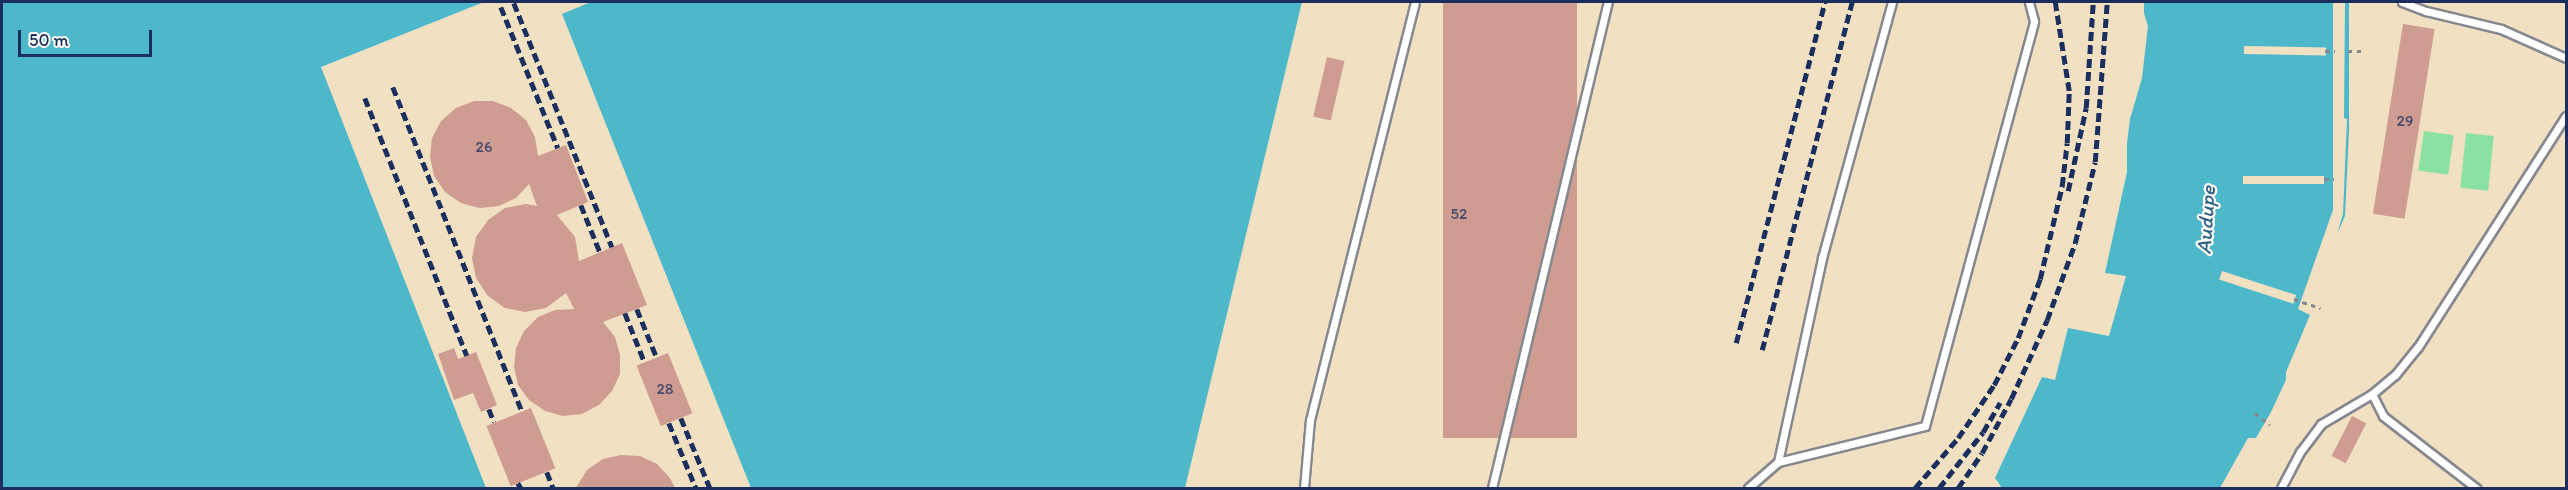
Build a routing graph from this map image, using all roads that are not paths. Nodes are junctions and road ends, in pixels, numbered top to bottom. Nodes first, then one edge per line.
1 (1415, 2) edge
2 (1608, 2) edge
3 (1892, 2) edge
4 (2029, 2) edge
5 (2402, 2) edge
6 (2566, 58) edge
7 (2566, 116) edge
8 (2372, 394) junction
9 (1778, 462) junction
10 (1304, 489) edge
11 (1492, 489) edge
12 (1748, 489) edge
13 (2281, 489) edge
14 (2476, 489) edge

1 - 10 lane
2 - 11 lane
3 - 9 lane
4 - 9 lane
5 - 6 lane
7 - 8 lane
8 - 13 lane
8 - 14 lane
9 - 12 lane

